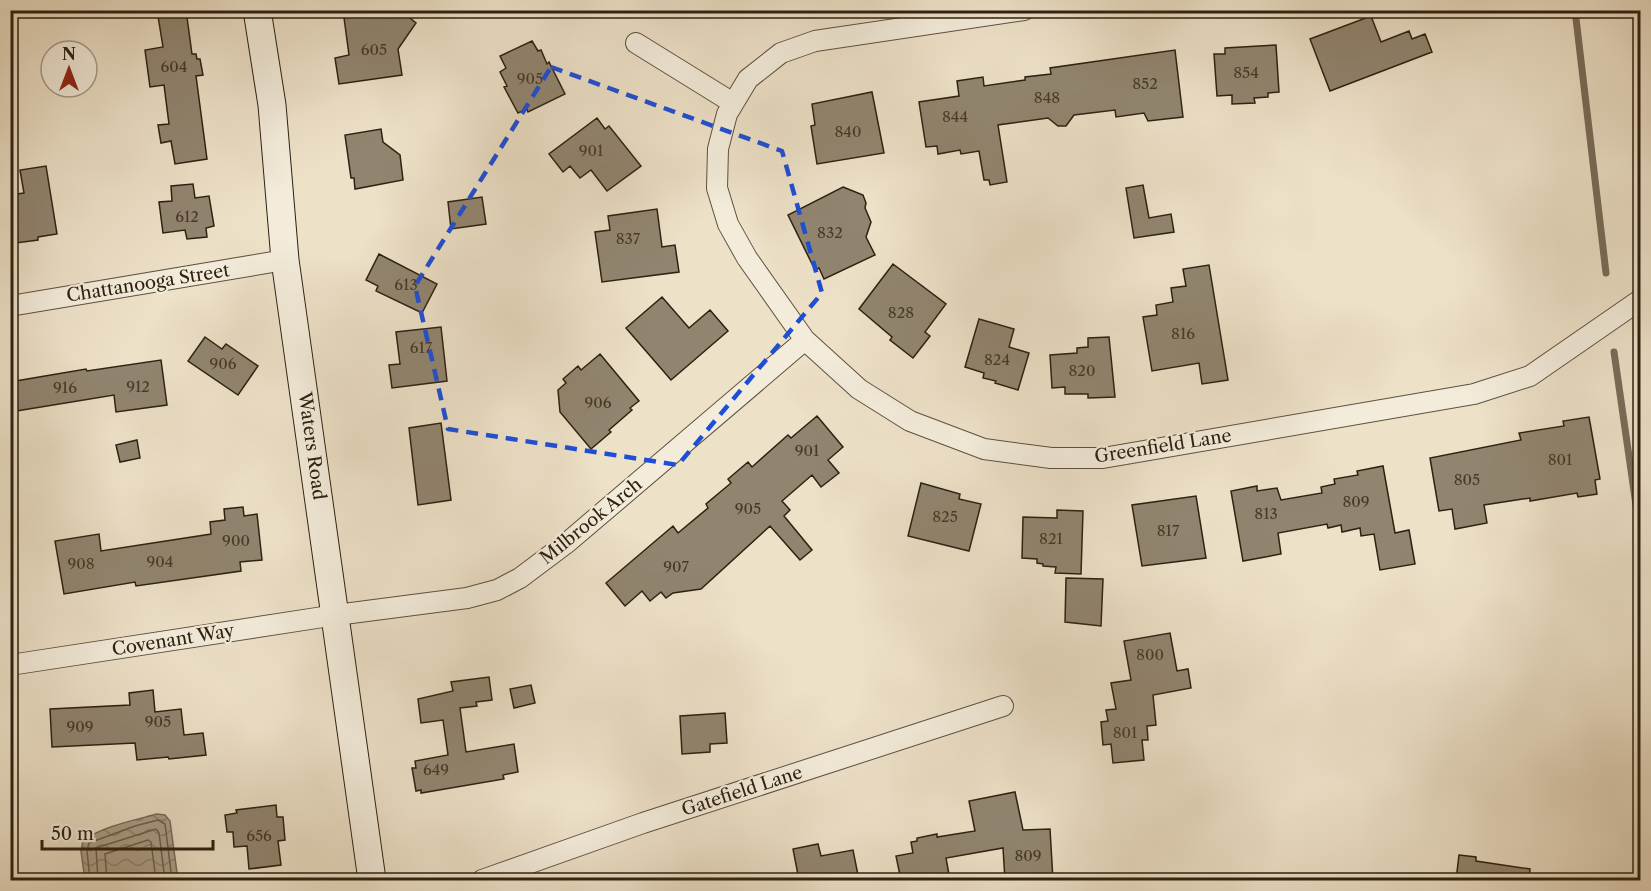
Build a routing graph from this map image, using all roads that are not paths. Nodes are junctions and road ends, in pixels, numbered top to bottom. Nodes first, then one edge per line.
1 (257, 10) edge
2 (1024, 10) edge
3 (636, 43) dead end
4 (733, 103) junction
5 (285, 260) junction
6 (1641, 300) edge
7 (10, 306) edge
8 (805, 340) junction
9 (336, 615) junction
10 (10, 666) edge
11 (1003, 706) dead end
12 (372, 880) edge
13 (482, 880) edge

1 - 5 street, Waters Road
2 - 4 street, Greenfield Lane
3 - 4 street
4 - 8 street, Greenfield Lane
5 - 7 street, Chattanooga Street
5 - 9 street, Waters Road
6 - 8 street, Greenfield Lane
8 - 9 street, Milbrook Arch
9 - 10 street, Covenant Way
9 - 12 street, Waters Road
11 - 13 street, Gatefield Lane

